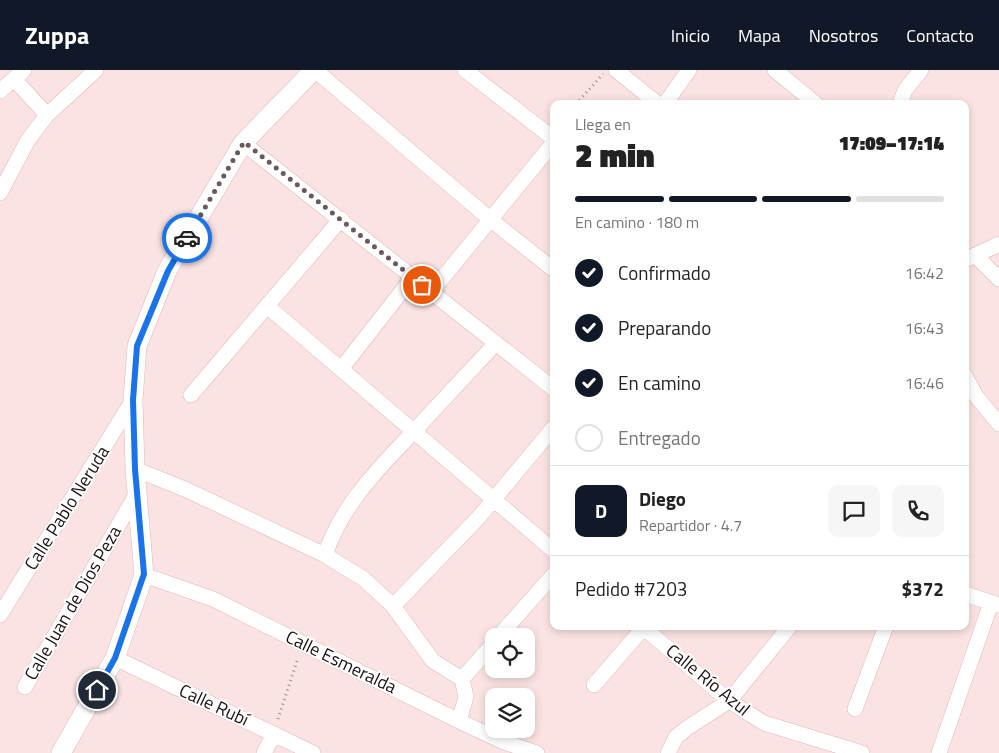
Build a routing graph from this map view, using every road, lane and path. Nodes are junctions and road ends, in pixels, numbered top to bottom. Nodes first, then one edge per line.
1 (96, 70) edge
2 (315, 70) edge
3 (465, 70) edge
4 (606, 70) edge
5 (616, 70) edge
6 (689, 70) edge
7 (775, 70) edge
8 (921, 70) edge
9 (19, 74) edge
10 (0, 91) edge
11 (580, 100) edge
12 (653, 100) edge
13 (668, 100) edge
14 (811, 100) edge
15 (901, 100) edge
16 (46, 115) junction
17 (550, 137) edge
18 (244, 142) junction
19 (550, 145) edge
20 (0, 193) edge
21 (341, 220) junction
22 (491, 220) junction
23 (999, 244) edge
24 (970, 257) edge
25 (550, 267) edge
26 (413, 278) junction
27 (999, 279) edge
28 (431, 292) junction
29 (267, 306) junction
30 (496, 343) junction
31 (341, 369) junction
32 (969, 383) edge
33 (550, 386) edge
34 (191, 395) dead end
35 (133, 400) junction
36 (999, 424) edge
37 (413, 431) junction
38 (550, 433) edge
39 (135, 469) junction
40 (137, 493) junction
41 (493, 500) junction
42 (550, 548) edge
43 (325, 555) junction
44 (144, 574) junction
45 (550, 579) edge
46 (969, 595) edge
47 (995, 604) edge
48 (393, 606) junction
49 (0, 615) edge
50 (507, 628) edge
51 (641, 630) edge
52 (647, 630) edge
53 (787, 630) edge
54 (885, 630) edge
55 (303, 644) junction
56 (485, 653) edge
57 (115, 658) junction
58 (462, 679) junction
59 (594, 685) dead end
60 (25, 686) dead end
61 (729, 701) junction
62 (855, 710) dead end
63 (459, 721) junction
64 (274, 734) junction
65 (61, 753) edge
66 (264, 753) edge
67 (313, 753) edge
68 (537, 753) edge
69 (668, 753) edge
70 (862, 753) edge
71 (939, 753) edge

1 - 16 street
2 - 18 street
2 - 22 street
3 - 17 street
4 - 11 path
5 - 12 street
6 - 13 street
7 - 14 street
8 - 15 street
9 - 10 street
9 - 16 street
16 - 20 street
18 - 21 street
18 - 35 street
19 - 22 street
21 - 26 street
21 - 29 street
22 - 25 street
22 - 28 street
23 - 24 street
24 - 27 street
26 - 28 street
26 - 31 street
28 - 30 street
29 - 31 street
29 - 34 street
30 - 33 street
30 - 37 street
31 - 37 street
32 - 36 street
35 - 39 street
35 - 49 street, Calle Pablo Neruda
37 - 41 street
37 - 43 street
38 - 41 street
39 - 40 street
39 - 43 street
40 - 44 street
40 - 60 street, Calle Juan de Dios Peza
41 - 42 street
41 - 48 street
43 - 48 street
44 - 55 street, Calle Esmeralda
44 - 57 street
45 - 50 street
46 - 47 street
47 - 71 street
48 - 58 street
51 - 59 street
52 - 61 street, Calle Río Azul
53 - 61 street
54 - 62 street
55 - 63 street, Calle Esmeralda
55 - 64 path
56 - 58 street
57 - 64 street, Calle Rubí
57 - 65 street
58 - 63 street
61 - 69 street
61 - 70 street, Calle Río Azul
63 - 68 street, Calle Esmeralda
64 - 66 street
64 - 67 street, Calle Rubí

